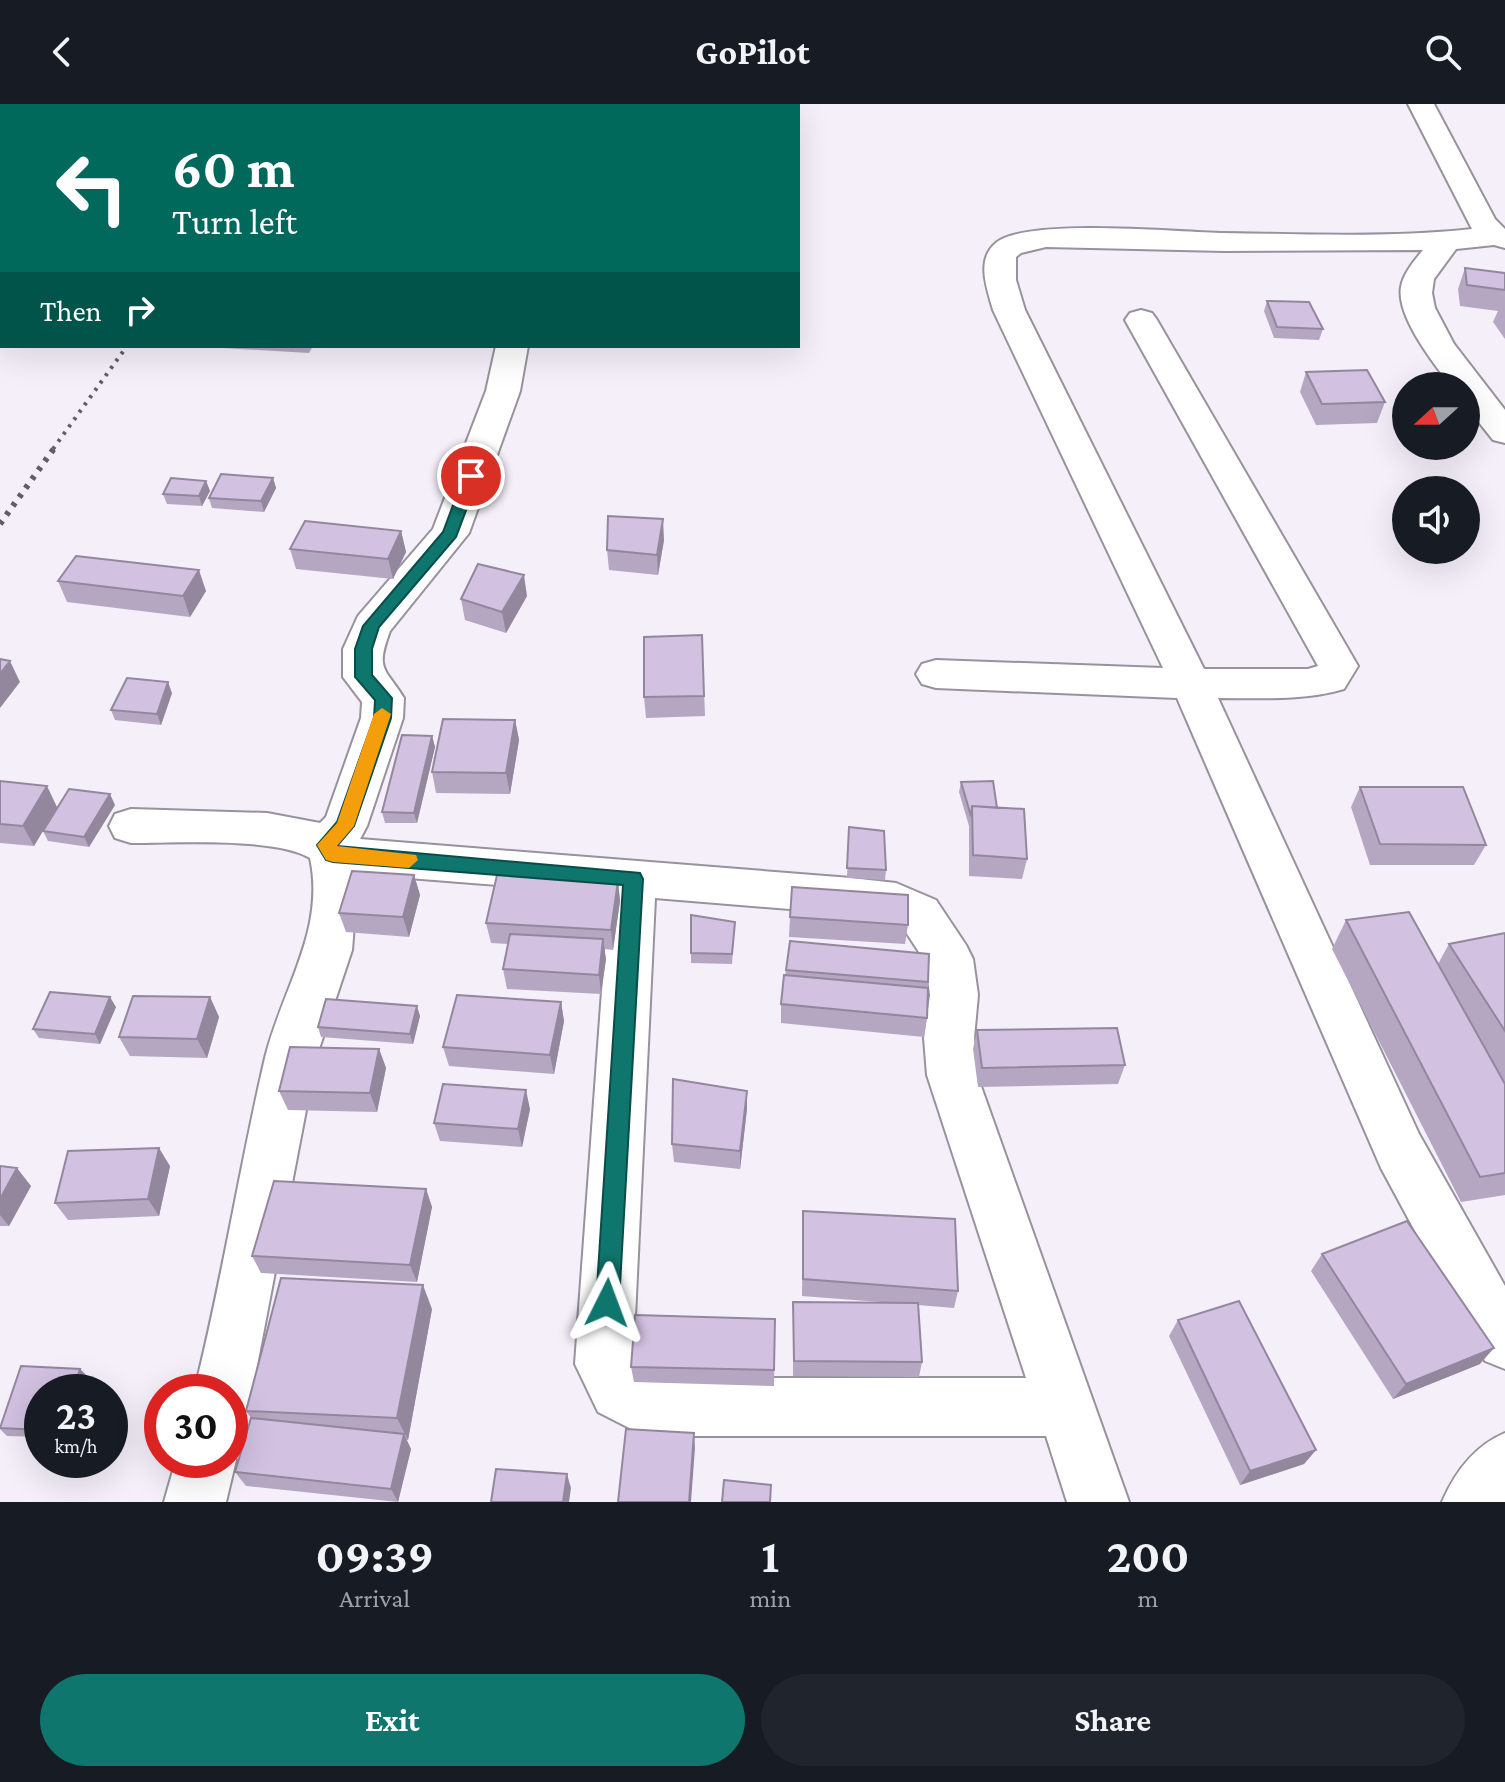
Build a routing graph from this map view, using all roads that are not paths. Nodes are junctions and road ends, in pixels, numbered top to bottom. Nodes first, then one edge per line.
1 (1421, 104) edge
2 (1500, 238) edge
3 (1447, 241) junction
4 (1141, 320) dead end
5 (512, 348) edge
6 (1505, 433) edge
7 (936, 674) dead end
8 (1191, 684) junction
9 (131, 826) dead end
10 (330, 850) junction
11 (633, 879) junction
12 (1505, 1341) edge
13 (228, 1374) edge
14 (1068, 1407) junction
15 (1505, 1463) edge
16 (201, 1478) edge
17 (195, 1502) edge
18 (1098, 1502) edge
19 (1473, 1502) edge

1 - 2 street
2 - 3 street
3 - 6 street
3 - 8 street
4 - 8 street
5 - 10 street
7 - 8 street
8 - 12 street
9 - 10 street
10 - 11 street
10 - 13 street
11 - 14 street
11 - 14 street
14 - 18 street
15 - 19 street
16 - 17 street

